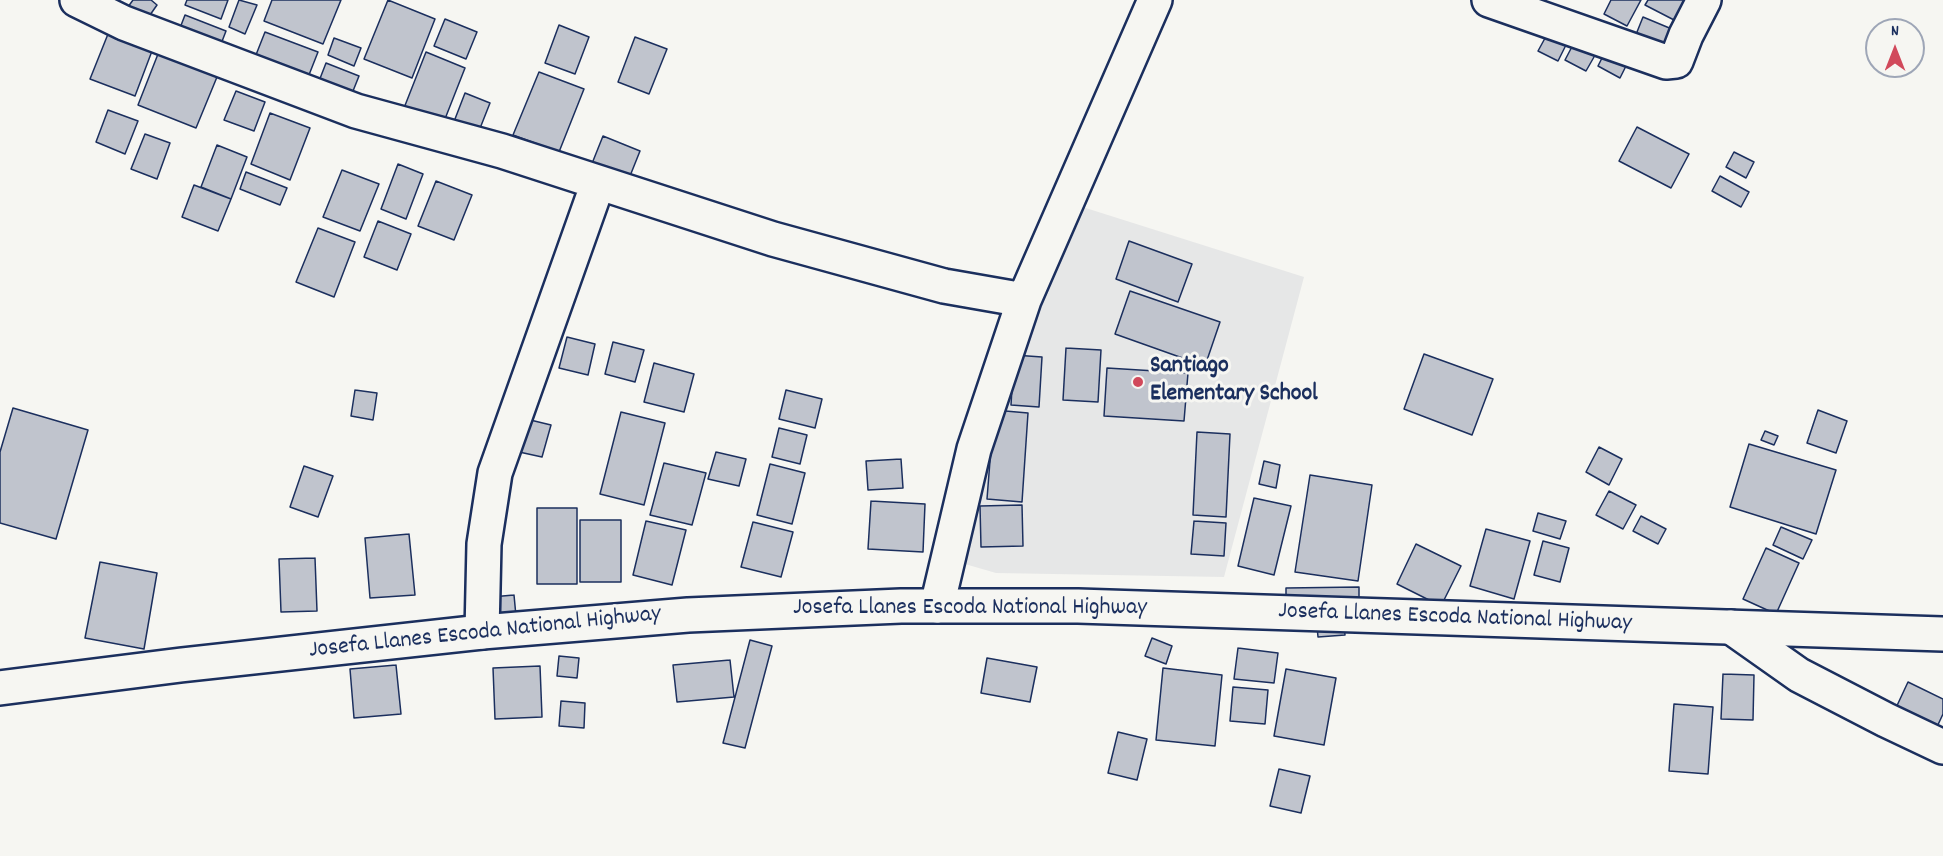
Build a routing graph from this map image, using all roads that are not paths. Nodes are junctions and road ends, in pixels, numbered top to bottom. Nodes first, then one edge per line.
1 (77, 0) edge
2 (1155, 0) edge
3 (1489, 0) edge
4 (1704, 0) edge
5 (598, 183) junction
6 (1024, 300) junction
7 (937, 606) junction
8 (1731, 627) junction
9 (482, 632) junction
10 (1943, 634) edge
11 (0, 688) edge
12 (1943, 747) edge

1 - 5 street
2 - 6 street
3 - 4 street
5 - 6 street
5 - 9 street
6 - 7 street
7 - 8 street, Josefa Llanes Escoda National Highway
7 - 9 street, Josefa Llanes Escoda National Highway
8 - 10 street, Josefa Llanes Escoda National Highway
8 - 12 street
9 - 11 street, Josefa Llanes Escoda National Highway

